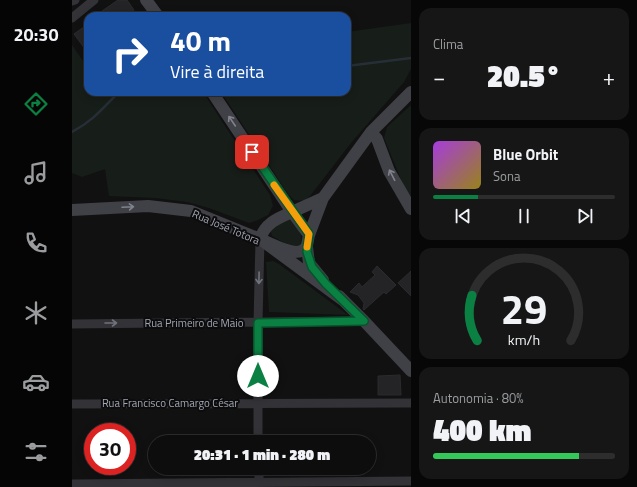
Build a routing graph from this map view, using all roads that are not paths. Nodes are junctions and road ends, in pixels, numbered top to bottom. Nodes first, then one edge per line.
1 (75, 0) edge
2 (94, 0) edge
3 (146, 0) edge
4 (72, 1) edge
5 (155, 12) edge
6 (72, 18) edge
7 (411, 92) edge
8 (215, 96) edge
9 (371, 132) junction
10 (323, 198) junction
11 (89, 209) junction
12 (411, 209) edge
13 (72, 210) edge
14 (292, 212) junction
15 (72, 215) edge
16 (260, 239) junction
17 (308, 241) junction
18 (344, 301) junction
19 (364, 321) junction
20 (258, 323) junction
21 (72, 324) edge
22 (411, 371) edge
23 (258, 403) junction
24 (411, 403) edge
25 (72, 404) edge
26 (258, 435) edge
27 (258, 475) edge
28 (411, 481) edge
29 (72, 484) edge
30 (259, 485) edge

1 - 4 street
2 - 6 street
3 - 5 main road
7 - 9 main road
14 -> 8 main road
9 - 10 main road
12 -> 9 main road
10 - 14 main road
10 - 17 main road
11 - 13 main road, Rua José Totora
11 - 15 street, Rua José Totora
11 -> 16 main road, Rua José Totora
14 - 16 main road
14 - 17 main road
16 - 17 main road
16 - 18 main road, Rua José Totora
16 -> 20 street
17 - 18 main road, Rua José Totora
18 - 19 main road, Rua José Totora
19 - 20 street, Rua Primeiro de Maio
19 - 22 main road, Rua José Totora
21 -> 20 street, Rua Primeiro de Maio
20 - 23 street
23 - 24 street, Rua Francisco Camargo César
23 - 25 street, Rua Francisco Camargo César
23 - 26 street
27 - 30 street
28 - 30 street
29 - 30 street

